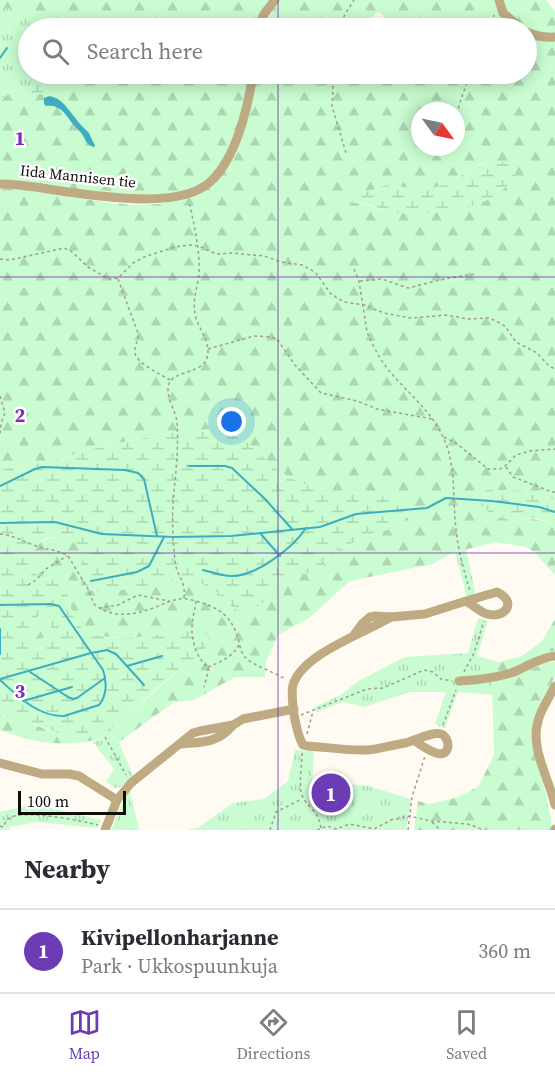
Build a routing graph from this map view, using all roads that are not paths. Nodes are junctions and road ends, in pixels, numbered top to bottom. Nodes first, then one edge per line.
1 (275, 0) edge
2 (497, 4) edge
3 (261, 18) edge
4 (509, 18) edge
5 (537, 35) edge
6 (555, 37) edge
7 (251, 84) edge
8 (0, 184) edge
9 (469, 600) road end
10 (555, 657) edge
11 (459, 681) road end
12 (555, 687) edge
13 (555, 698) edge
14 (546, 705) junction
15 (294, 713) junction
16 (415, 741) junction
17 (0, 764) edge
18 (117, 800) junction
19 (555, 805) edge
20 (105, 829) edge

1 - 3 street
2 - 4 street
5 - 6 street
7 - 8 street, Iida Mannisen tie
9 - 15 street
10 - 11 street
12 - 14 street
13 - 14 street
14 - 19 street
15 - 16 street
15 - 18 street
16 - 16 street
17 - 18 street
18 - 20 street

